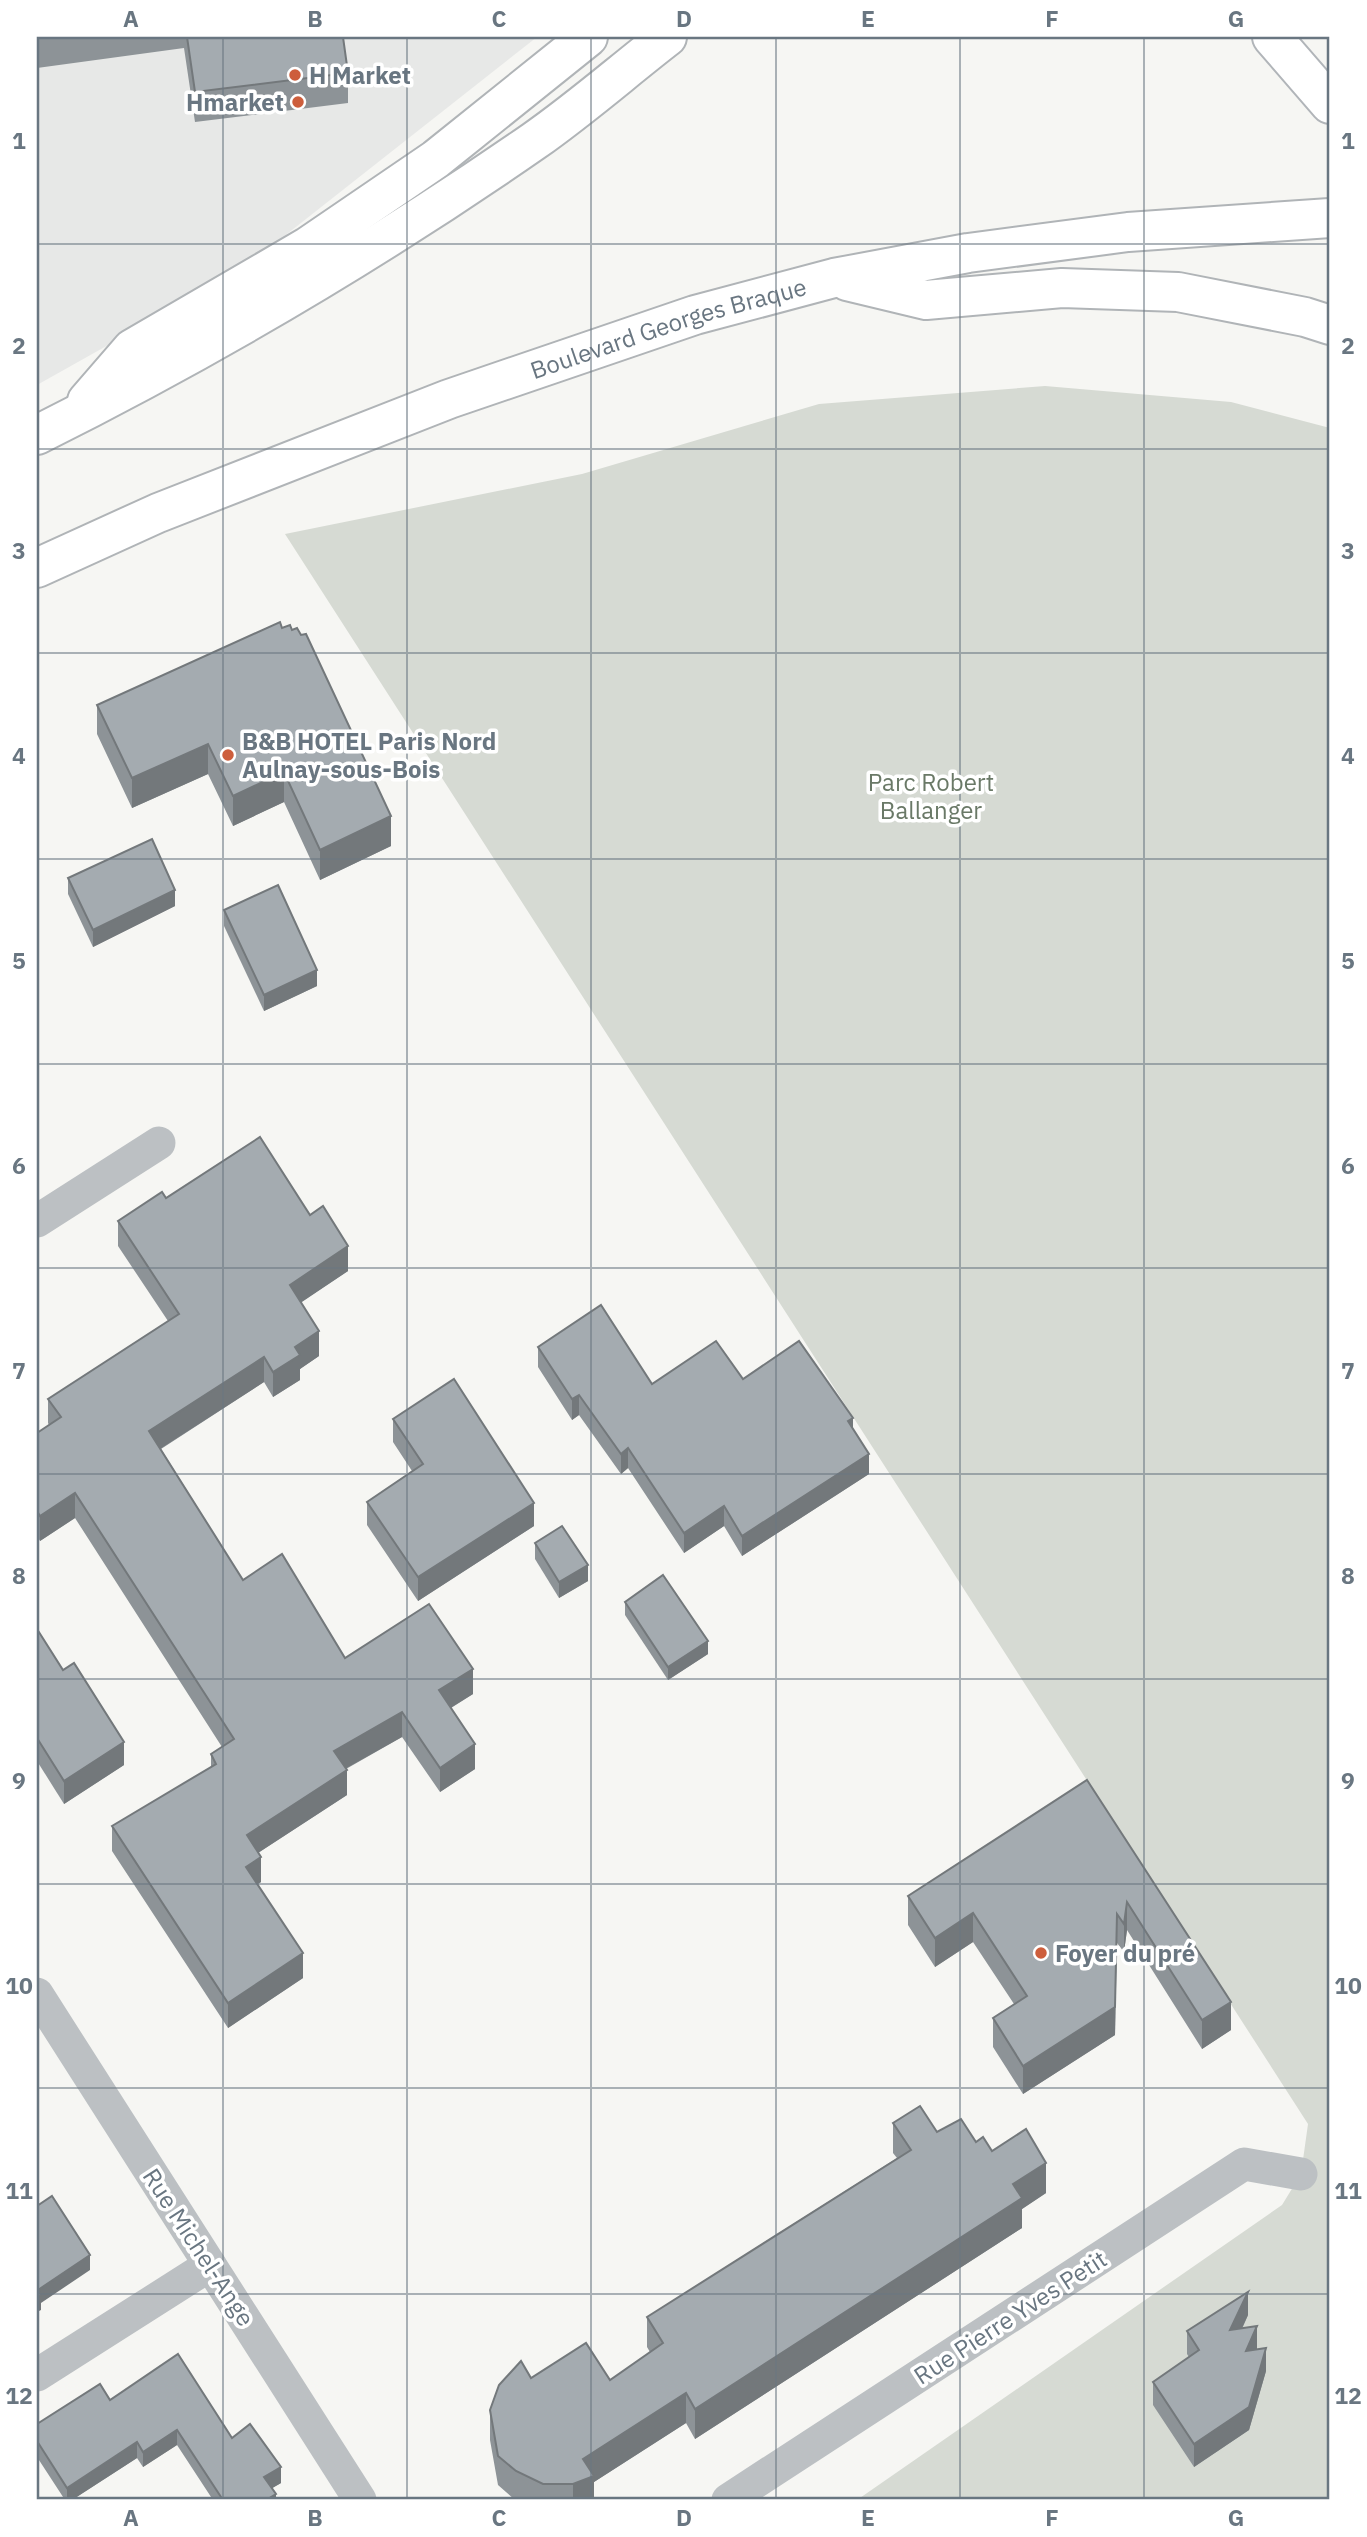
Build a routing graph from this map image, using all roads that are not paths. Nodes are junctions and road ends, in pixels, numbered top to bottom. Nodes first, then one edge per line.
1 (588, 37) edge
2 (667, 37) edge
3 (1272, 37) edge
4 (1330, 104) edge
5 (1330, 218) edge
6 (834, 278) junction
7 (1330, 325) edge
8 (75, 416) junction
9 (37, 435) edge
10 (37, 568) edge
11 (159, 1143) dead end
12 (37, 1221) edge
13 (37, 1994) edge
14 (1301, 2174) dead end
15 (210, 2265) junction
16 (37, 2375) edge
17 (360, 2500) edge
18 (728, 2500) edge

1 - 8 main road
2 - 8 main road
3 - 4 main road
5 - 6 main road, Boulevard Georges Braque
6 - 7 main road
6 - 10 main road, Boulevard Georges Braque
8 - 9 main road
11 - 12 street
13 - 15 street, Rue Michel-Ange
14 - 18 street, Rue Pierre Yves Petit
15 - 16 street
15 - 17 street, Rue Michel-Ange

